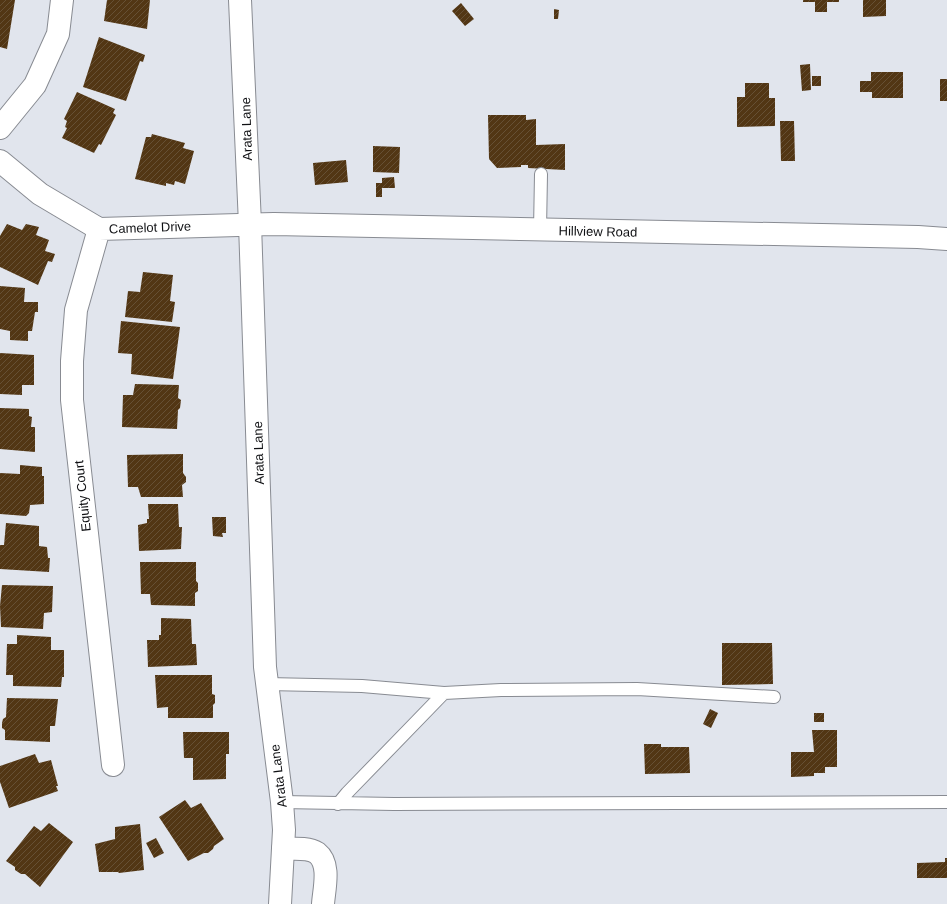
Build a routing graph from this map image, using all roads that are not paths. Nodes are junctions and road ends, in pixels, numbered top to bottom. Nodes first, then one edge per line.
1 (62, 0) edge
2 (240, 0) edge
3 (0, 128) edge
4 (0, 161) edge
5 (541, 174) dead end
6 (250, 224) junction
7 (99, 229) junction
8 (540, 230) junction
9 (947, 240) edge
10 (267, 684) junction
11 (444, 693) junction
12 (774, 697) dead end
13 (113, 766) dead end
14 (282, 802) junction
15 (947, 802) edge
16 (338, 804) junction
17 (283, 849) junction
18 (280, 904) edge
19 (323, 904) edge

1 - 3 street
2 - 6 street, Arata Lane
4 - 7 street, Camelot Drive
5 - 8 lane
6 - 7 street, Camelot Drive
6 - 8 street, Hillview Road
6 - 10 street, Arata Lane
7 - 13 street, Equity Court
8 - 9 street, Hillview Road
10 - 11 lane
10 - 14 street, Arata Lane
11 - 12 lane
11 - 16 lane
14 - 16 lane
14 - 17 street, Arata Lane
15 - 16 lane
17 - 18 street, Arata Lane
17 - 19 street

